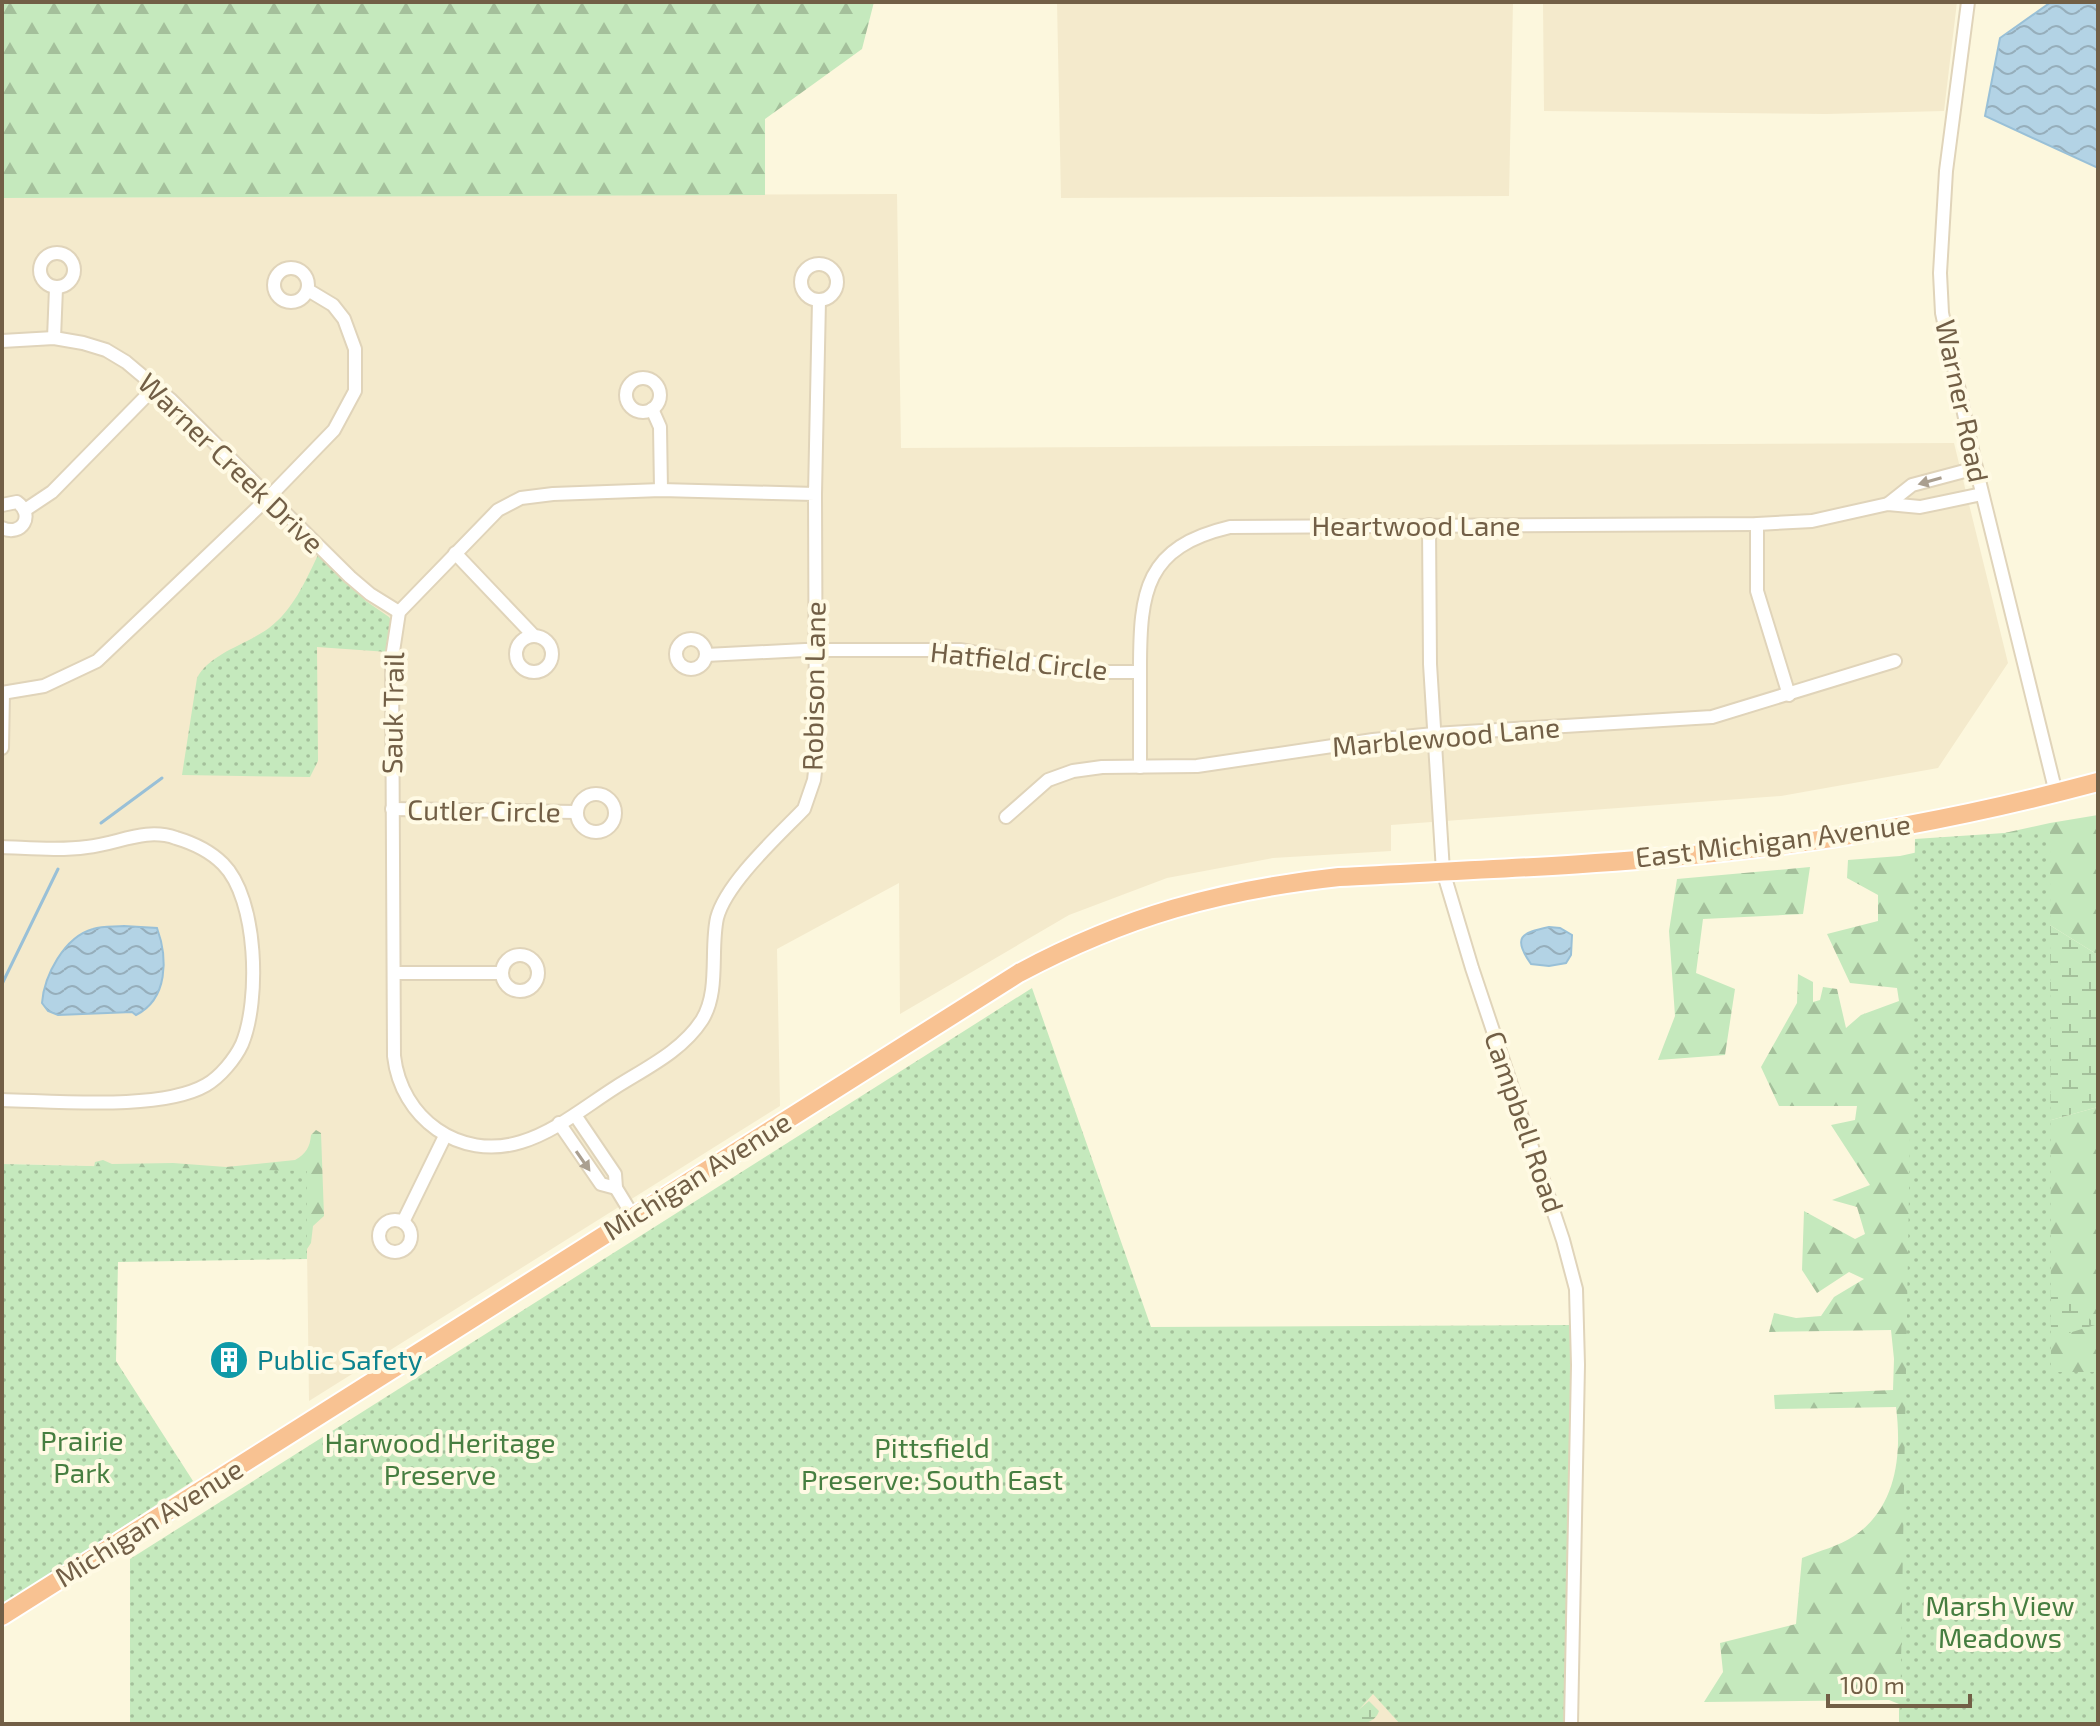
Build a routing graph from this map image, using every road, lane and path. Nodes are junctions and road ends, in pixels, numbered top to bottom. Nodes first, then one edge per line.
1 (1968, 2) edge
2 (56, 288) dead end
3 (308, 290) dead end
4 (819, 300) dead end
5 (54, 338) junction
6 (2, 341) edge
7 (156, 386) junction
8 (652, 409) dead end
9 (1976, 468) junction
10 (661, 490) junction
11 (815, 494) junction
12 (1982, 494) junction
13 (270, 496) junction
14 (1888, 504) junction
15 (2, 505) edge
16 (25, 510) junction
17 (1757, 524) junction
18 (1429, 525) junction
19 (2, 528) edge
20 (455, 553) junction
21 (399, 612) junction
22 (534, 636) dead end
23 (816, 650) junction
24 (706, 655) dead end
25 (1895, 661) dead end
26 (1140, 672) junction
27 (2, 693) edge
28 (1789, 695) junction
29 (1434, 734) junction
30 (2, 748) edge
31 (1140, 767) junction
32 (2098, 782) edge
33 (2056, 793) junction
34 (392, 809) junction
35 (577, 812) dead end
36 (1006, 817) dead end
37 (2, 847) edge
38 (1443, 871) junction
39 (395, 973) junction
40 (502, 973) dead end
41 (2, 1100) edge
42 (575, 1115) junction
43 (559, 1123) junction
44 (445, 1136) junction
45 (616, 1188) junction
46 (633, 1216) junction
47 (403, 1222) dead end
48 (2, 1616) edge
49 (1571, 1724) edge

1 - 9 street, Warner Road
2 - 5 street
3 - 13 street
4 - 11 street, Robison Lane
5 - 6 street, Warner Creek Drive
5 - 7 street, Warner Creek Drive
7 - 13 street, Warner Creek Drive
7 - 16 street
8 - 10 street
9 - 12 street, Warner Road
9 -> 14 street, Heartwood Lane
10 - 11 street, Sauk Trail
10 - 20 street, Sauk Trail
11 - 23 street, Robison Lane
12 - 14 street, Heartwood Lane
12 - 33 street, Warner Road
13 - 21 street, Warner Creek Drive
13 - 27 street
14 - 17 street, Heartwood Lane
15 - 16 street
16 - 19 street
17 - 18 street, Heartwood Lane
17 - 28 street
18 - 26 street, Heartwood Lane
18 - 29 street, Campbell Road
20 - 21 street, Sauk Trail
20 - 22 street
21 - 34 street, Sauk Trail
23 - 24 street, Hatfield Circle
23 - 26 street, Hatfield Circle
23 - 42 street, Robison Lane
25 - 28 street, Marblewood Lane
26 - 31 street, Heartwood Lane
27 - 30 street
28 - 29 street, Marblewood Lane
29 - 31 street, Marblewood Lane
29 - 38 street, Campbell Road
31 - 36 street, Marblewood Lane
32 - 33 highway, East Michigan Avenue
33 - 38 highway, East Michigan Avenue
34 - 35 street, Cutler Circle
34 - 39 street, Sauk Trail
37 - 41 street
38 - 46 highway, Michigan Avenue
38 - 49 street, Campbell Road
39 - 40 street
39 - 44 street, Sauk Trail
42 - 43 street, Sauk Trail
42 - 45 street
43 - 44 street, Sauk Trail
43 -> 45 street
44 - 47 street
45 - 46 street
46 - 48 highway, Michigan Avenue

